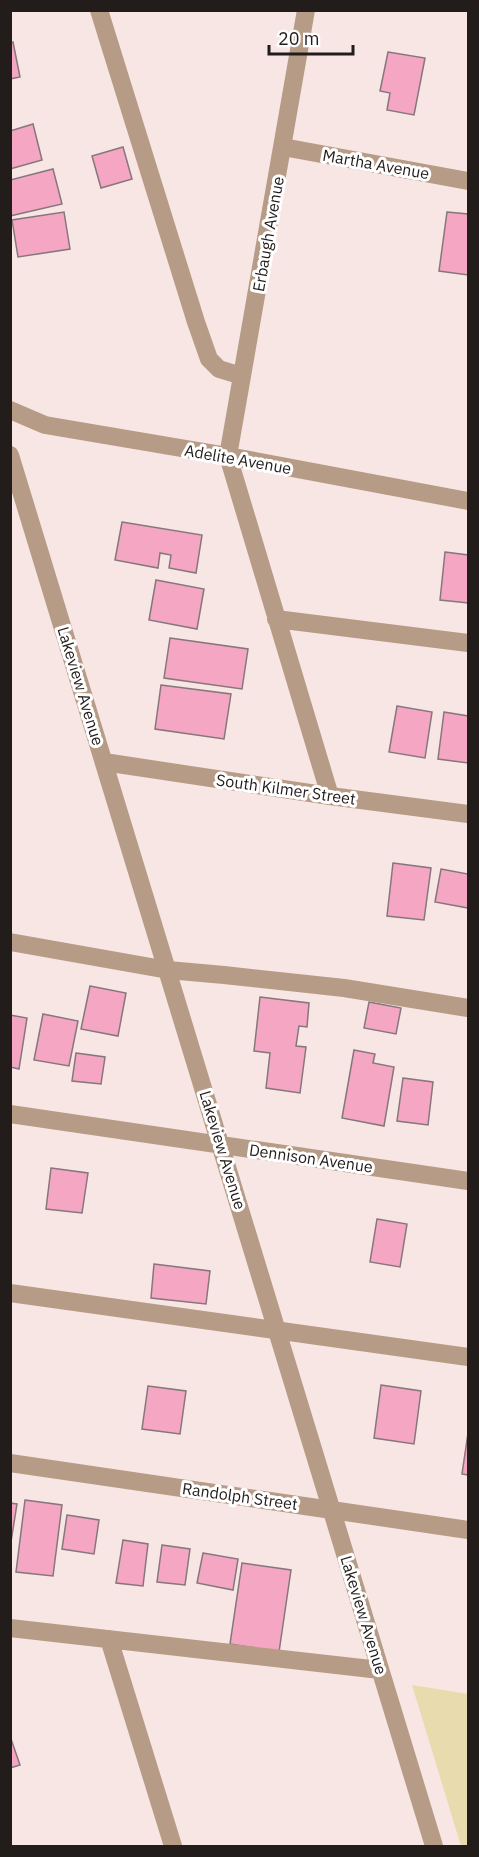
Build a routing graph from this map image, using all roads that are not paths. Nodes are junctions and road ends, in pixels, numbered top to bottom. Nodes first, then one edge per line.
1 (99, 10) edge
2 (306, 10) edge
3 (283, 147) junction
4 (468, 181) edge
5 (242, 376) junction
6 (10, 410) edge
7 (10, 455) edge
8 (228, 456) junction
9 (468, 501) edge
10 (276, 619) junction
11 (468, 643) edge
12 (104, 762) junction
13 (330, 796) junction
14 (468, 814) edge
15 (10, 942) edge
16 (168, 970) junction
17 (468, 1008) edge
18 (10, 1113) edge
19 (221, 1145) junction
20 (468, 1181) edge
21 (10, 1293) edge
22 (278, 1329) junction
23 (468, 1357) edge
24 (10, 1463) edge
25 (332, 1510) junction
26 (468, 1530) edge
27 (10, 1628) edge
28 (109, 1639) junction
29 (381, 1670) junction
30 (173, 1846) edge
31 (434, 1846) edge

1 - 5 street
2 - 3 street, Erbaugh Avenue
3 - 4 street, Martha Avenue
3 - 5 street, Erbaugh Avenue
5 - 8 street, Erbaugh Avenue
6 - 8 street, Adelite Avenue
7 - 12 street, Lakeview Avenue
8 - 9 street, Adelite Avenue
8 - 10 street
10 - 11 street
10 - 13 street
12 - 13 street, South Kilmer Street
12 - 16 street, Lakeview Avenue
13 - 14 street, South Kilmer Street
15 - 16 street
16 - 17 street
16 - 19 street, Lakeview Avenue
18 - 19 street, Dennison Avenue
19 - 20 street, Dennison Avenue
19 - 22 street, Lakeview Avenue
21 - 22 street
22 - 23 street
22 - 25 street, Lakeview Avenue
24 - 25 street, Randolph Street
25 - 26 street, Randolph Street
25 - 29 street, Lakeview Avenue
27 - 28 street
28 - 29 street
28 - 30 street
29 - 31 street, Lakeview Avenue

